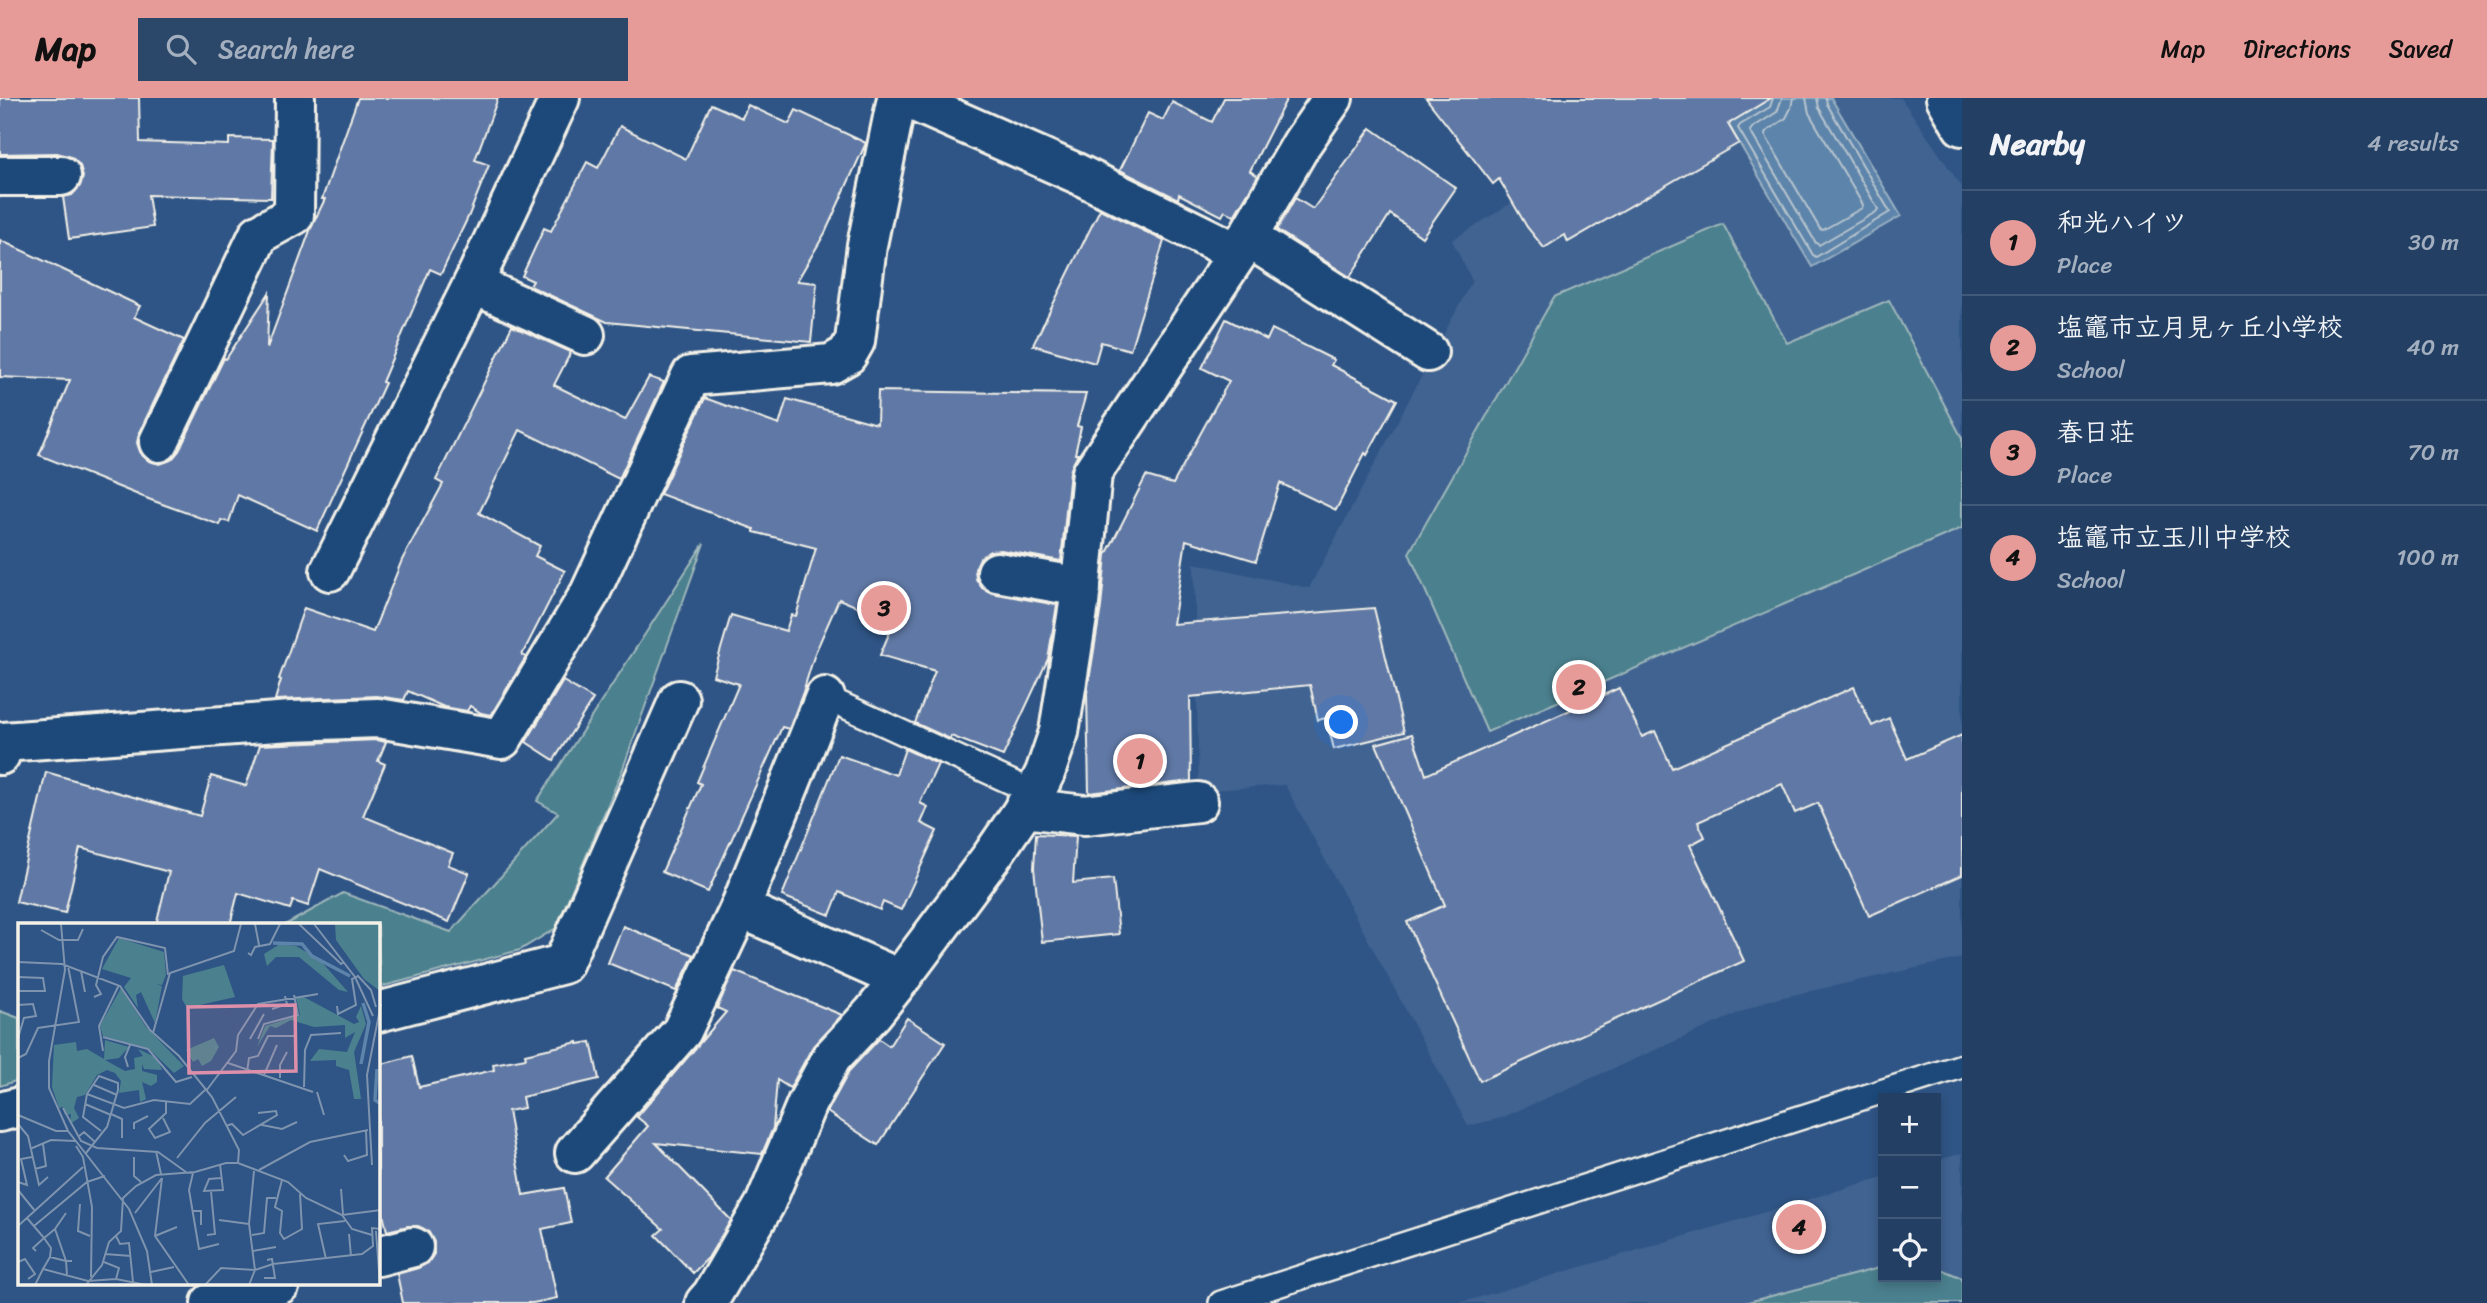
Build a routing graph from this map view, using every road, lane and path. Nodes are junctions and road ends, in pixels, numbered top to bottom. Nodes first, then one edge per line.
1 (295, 98) edge
2 (560, 98) edge
3 (897, 98) edge
4 (906, 98) edge
5 (1333, 98) edge
6 (1946, 98) edge
7 (1962, 126) edge
8 (0, 176) edge
9 (61, 176) dead end
10 (1243, 245) junction
11 (473, 284) junction
12 (585, 335) dead end
13 (1428, 352) dead end
14 (159, 442) dead end
15 (330, 571) dead end
16 (997, 572) dead end
17 (1081, 587) junction
18 (825, 697) joint
19 (679, 700) dead end
20 (0, 755) edge
21 (1030, 800) junction
22 (1198, 802) dead end
23 (740, 908) junction
24 (901, 979) junction
25 (380, 1011) edge
26 (1962, 1066) edge
27 (18, 1107) edge
28 (0, 1112) edge
29 (575, 1153) dead end
30 (273, 1286) edge
31 (211, 1303) edge
32 (705, 1303) edge
33 (1222, 1303) edge

1 - 14 street
2 - 11 street
3 - 20 street
4 - 10 street
5 - 10 street
6 - 7 street
8 - 9 street
10 - 13 street
10 - 17 street
11 - 12 street
11 - 15 street
16 - 17 street
17 - 21 street
18 - 21 lane
18 - 23 street
19 - 25 street
21 - 22 street
21 - 24 street
23 - 24 street
23 - 29 street
24 - 32 street
26 - 33 lane
27 - 28 street
30 - 31 street

